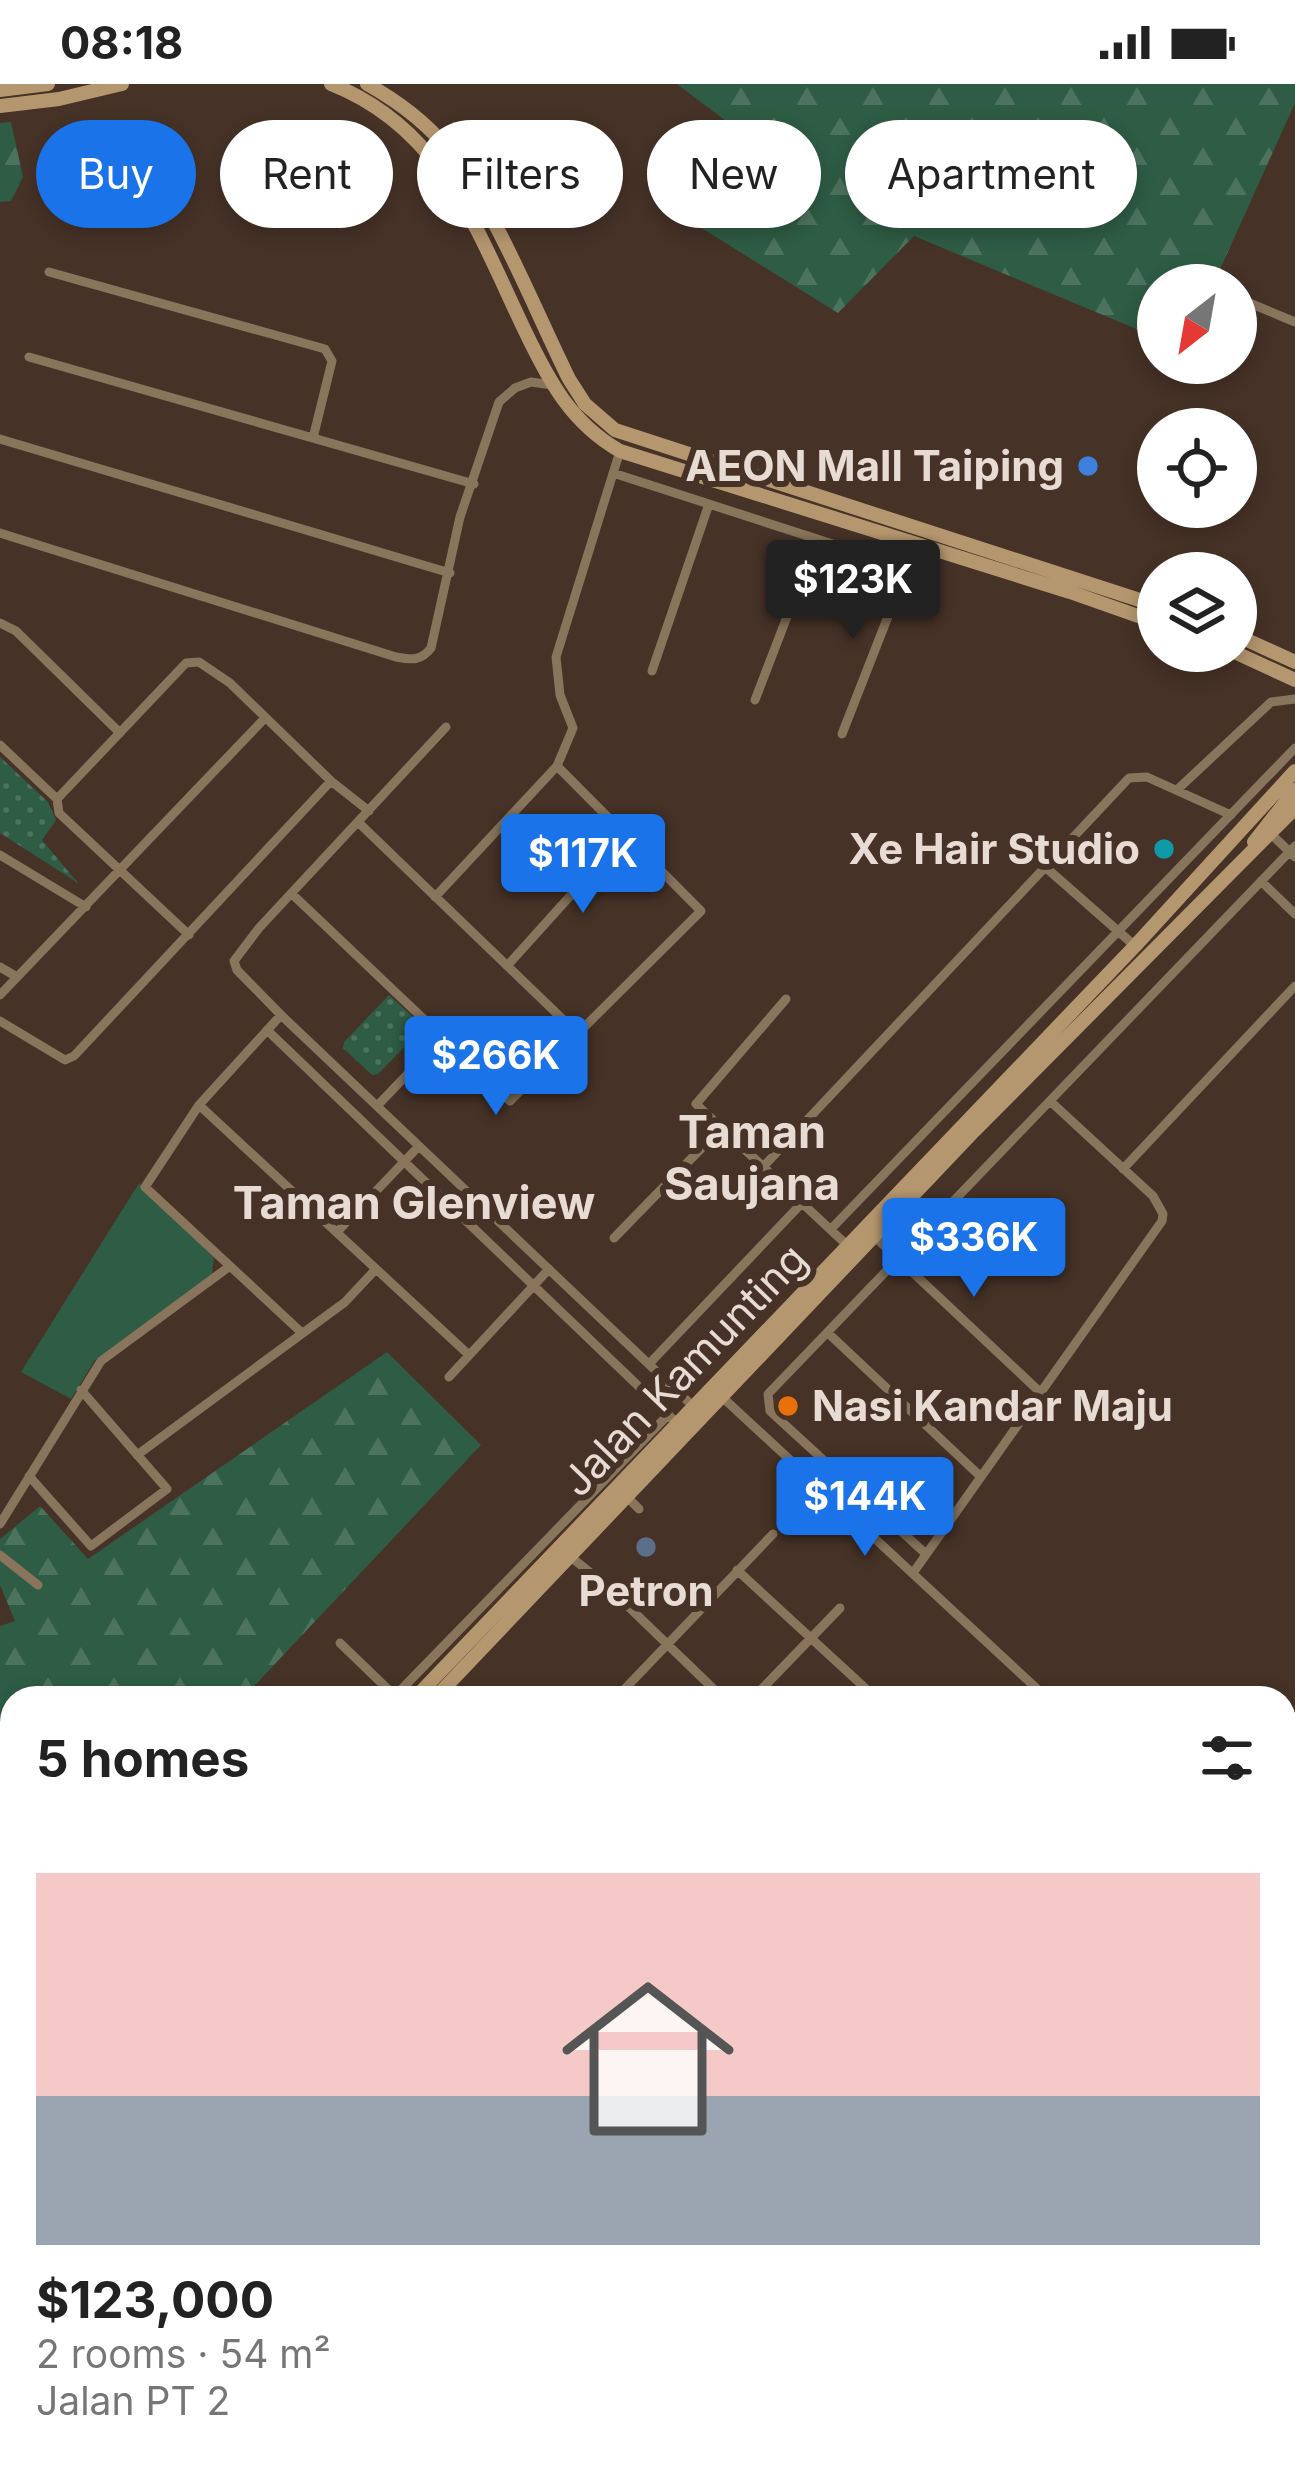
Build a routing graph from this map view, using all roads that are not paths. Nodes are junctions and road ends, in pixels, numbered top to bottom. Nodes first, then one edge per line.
1 (48, 84) edge
2 (122, 84) edge
3 (331, 84) edge
4 (368, 84) edge
5 (0, 90) edge
6 (0, 106) edge
7 (49, 272) dead end
8 (1257, 306) edge
9 (1295, 322) edge
10 (29, 357) dead end
11 (543, 368) junction
12 (532, 382) junction
13 (552, 386) junction
14 (313, 438) junction
15 (0, 439) edge
16 (614, 442) junction
17 (613, 473) junction
18 (474, 484) junction
19 (709, 504) junction
20 (0, 533) edge
21 (817, 539) junction
22 (450, 573) junction
23 (1137, 600) edge
24 (1137, 616) edge
25 (0, 623) edge
26 (1257, 645) edge
27 (1295, 662) edge
28 (1257, 663) edge
29 (652, 671) dead end
30 (1295, 680) edge
31 (755, 700) dead end
32 (1295, 700) edge
33 (265, 718) junction
34 (446, 728) dead end
35 (121, 733) junction
36 (842, 734) dead end
37 (0, 745) edge
38 (1295, 748) edge
39 (557, 766) junction
40 (1295, 771) edge
41 (331, 781) junction
42 (1178, 789) junction
43 (1295, 790) edge
44 (57, 800) junction
45 (1295, 808) edge
46 (369, 811) junction
47 (1232, 815) junction
48 (359, 823) junction
49 (1270, 832) junction
50 (625, 836) junction
51 (1251, 850) junction
52 (1293, 852) edge
53 (0, 855) edge
54 (1043, 865) junction
55 (119, 872) junction
56 (1262, 881) junction
57 (292, 895) junction
58 (434, 897) junction
59 (86, 907) junction
60 (1295, 914) edge
61 (1120, 932) junction
62 (189, 935) junction
63 (1135, 946) junction
64 (507, 966) junction
65 (0, 967) edge
66 (17, 977) junction
67 (1295, 986) edge
68 (0, 995) edge
69 (786, 999) dead end
70 (281, 1015) junction
71 (0, 1021) edge
72 (268, 1030) junction
73 (578, 1034) junction
74 (442, 1038) junction
75 (1050, 1101) junction
76 (199, 1105) junction
77 (377, 1106) junction
78 (722, 1128) junction
79 (419, 1146) junction
80 (404, 1161) junction
81 (763, 1167) junction
82 (1123, 1168) junction
83 (802, 1204) junction
84 (831, 1229) junction
85 (338, 1232) junction
86 (614, 1238) dead end
87 (876, 1238) junction
88 (848, 1246) junction
89 (898, 1260) junction
90 (230, 1266) junction
91 (376, 1269) junction
92 (549, 1269) junction
93 (533, 1285) junction
94 (302, 1333) junction
95 (828, 1333) junction
96 (469, 1355) junction
97 (649, 1364) junction
98 (449, 1377) dead end
99 (81, 1390) junction
100 (717, 1393) junction
101 (1042, 1393) junction
102 (700, 1412) junction
103 (678, 1425) junction
104 (137, 1455) junction
105 (29, 1476) junction
106 (980, 1476) junction
107 (0, 1524) edge
108 (773, 1534) dead end
109 (926, 1554) junction
110 (0, 1555) edge
111 (572, 1558) junction
112 (737, 1570) junction
113 (914, 1573) junction
114 (38, 1586) dead end
115 (840, 1608) dead end
116 (811, 1638) junction
117 (340, 1642) dead end
118 (667, 1645) junction
119 (384, 1686) edge
120 (406, 1686) edge
121 (427, 1686) edge
122 (447, 1686) edge
123 (628, 1686) edge
124 (710, 1686) edge
125 (765, 1686) edge
126 (863, 1686) edge
127 (1035, 1686) edge

1 - 5 main road
2 - 6 main road
3 - 11 main road
4 - 16 main road
7 - 14 street
8 - 9 street
10 - 14 street
11 - 12 street
11 - 13 main road
12 - 13 street
12 - 18 street
13 - 16 main road
14 - 18 street
15 - 22 street
16 - 17 street
16 - 23 main road
16 - 24 main road
17 - 19 street
17 - 39 street
18 - 22 street
19 - 21 street
19 - 29 street
20 - 22 street
21 - 31 street
21 - 36 street
25 - 35 street
26 - 27 main road
28 - 30 main road
32 - 42 street
33 - 35 street
33 - 41 street
33 - 55 street
34 - 46 street
35 - 44 street
37 - 44 street
38 - 47 street
39 - 50 street
39 - 58 street
40 - 63 main road, Jalan Kamunting
41 - 46 street
41 - 62 street
42 - 47 street
42 - 54 street
43 - 51 main road
44 - 55 street
45 - 49 main road, Jalan Kamunting
46 - 48 street
47 - 61 street
48 - 57 street
48 - 58 street
49 - 51 main road, Jalan Kamunting
49 - 52 street
50 - 64 street
50 - 73 street
51 - 87 main road, Jalan Kamunting
52 - 56 street
53 - 59 street
54 - 61 street
54 - 81 street
55 - 59 street
55 - 62 street
56 - 60 street
56 - 75 street
57 - 70 street
57 - 74 street
58 - 64 street
59 - 66 street
61 - 63 street
61 - 84 street
62 - 71 street
63 - 88 main road, Jalan Kamunting
64 - 73 street
65 - 66 street
66 - 68 street
67 - 82 street
69 - 78 street
70 - 72 street
70 - 77 street
72 - 76 street
72 - 80 street
73 - 74 street
74 - 77 street
75 - 82 street
75 - 89 street
76 - 85 street
76 - 90 street
77 - 79 street
78 - 81 street
78 - 86 street
79 - 80 street
79 - 92 street
80 - 85 street
80 - 93 street
81 - 83 street
82 - 101 street
83 - 84 street
83 - 97 street
84 - 88 street
85 - 91 street
87 - 89 street
87 - 100 main road, Jalan Kamunting
88 - 100 main road, Jalan Kamunting
89 - 95 street
89 - 101 street
90 - 94 street
90 - 99 street
91 - 94 street
91 - 96 street
92 - 93 street
92 - 97 street
93 - 96 street
93 - 103 street
94 - 104 street
95 - 106 street
95 - 109 street
96 - 98 street
97 - 102 street
99 - 104 street
99 - 105 street
100 - 102 main road, Jalan Kamunting
100 - 113 street
101 - 106 street
102 - 103 main road, Jalan Kamunting
103 - 111 main road, Jalan Kamunting
103 - 120 street
103 - 121 main road, Jalan Kamunting
104 - 105 street
105 - 107 street
106 - 109 street
108 - 112 street
109 - 113 street
110 - 114 street
111 - 118 street
111 - 122 main road, Jalan Kamunting
112 - 116 street
112 - 118 street
113 - 127 street
115 - 116 street
116 - 125 street
116 - 126 street
117 - 119 street
118 - 123 street
118 - 124 street

